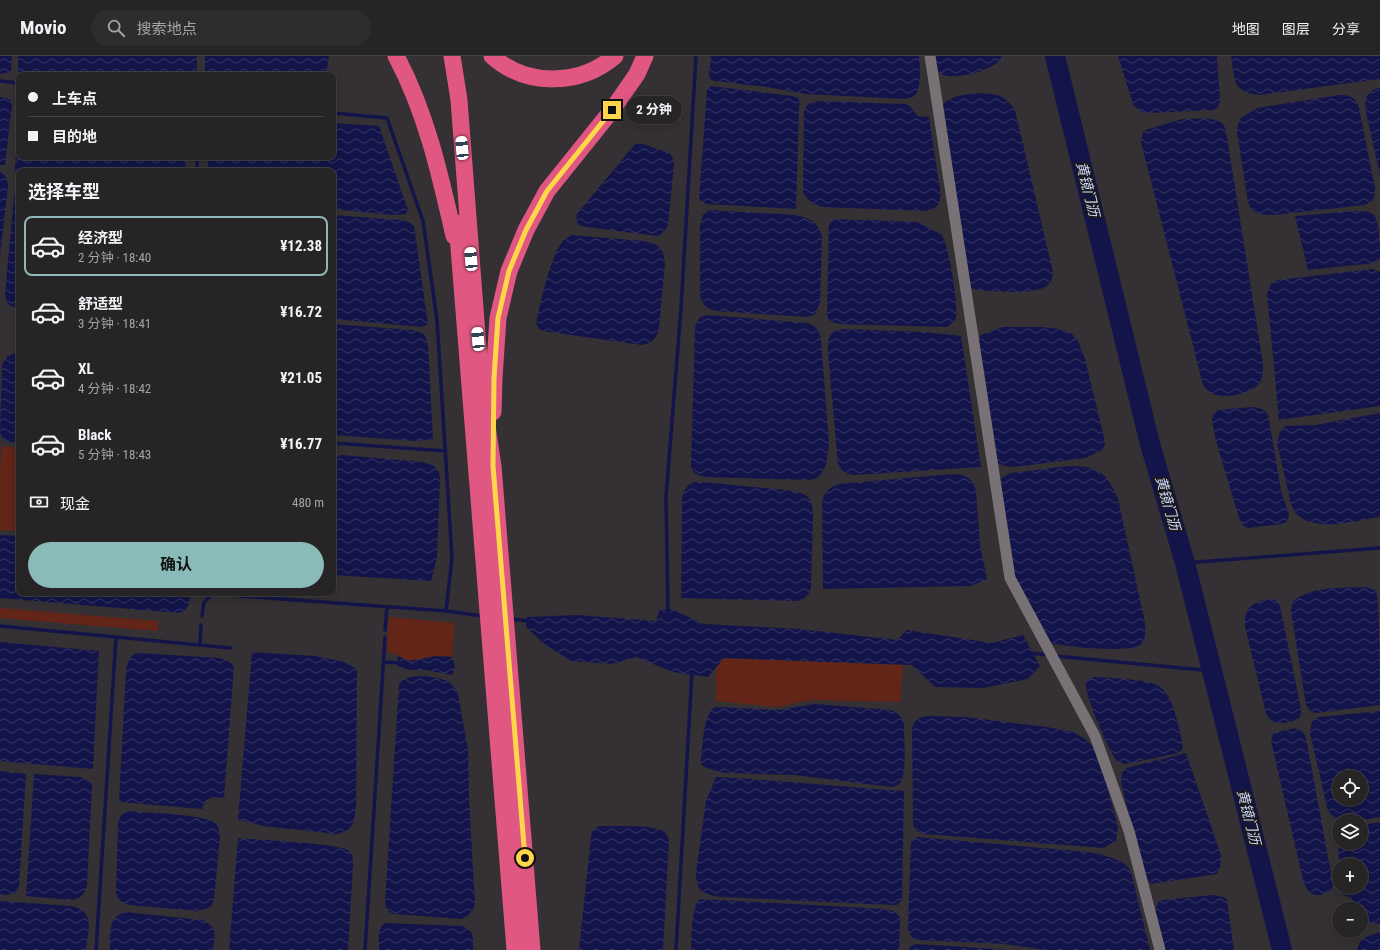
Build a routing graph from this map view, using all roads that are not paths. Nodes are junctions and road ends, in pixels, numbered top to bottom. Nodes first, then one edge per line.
1 (396, 56) edge
2 (444, 56) edge
3 (452, 56) edge
4 (492, 56) edge
5 (614, 56) edge
6 (645, 56) edge
7 (930, 56) edge
8 (455, 101) junction
9 (459, 255) junction
10 (493, 466) junction
11 (515, 950) edge
12 (532, 950) edge
13 (1160, 950) edge

1 - 9 highway
2 - 8 highway
3 - 8 highway
4 - 5 highway
6 - 10 highway
7 - 13 street
8 - 9 highway
8 - 10 highway
9 - 11 highway
10 - 12 highway

